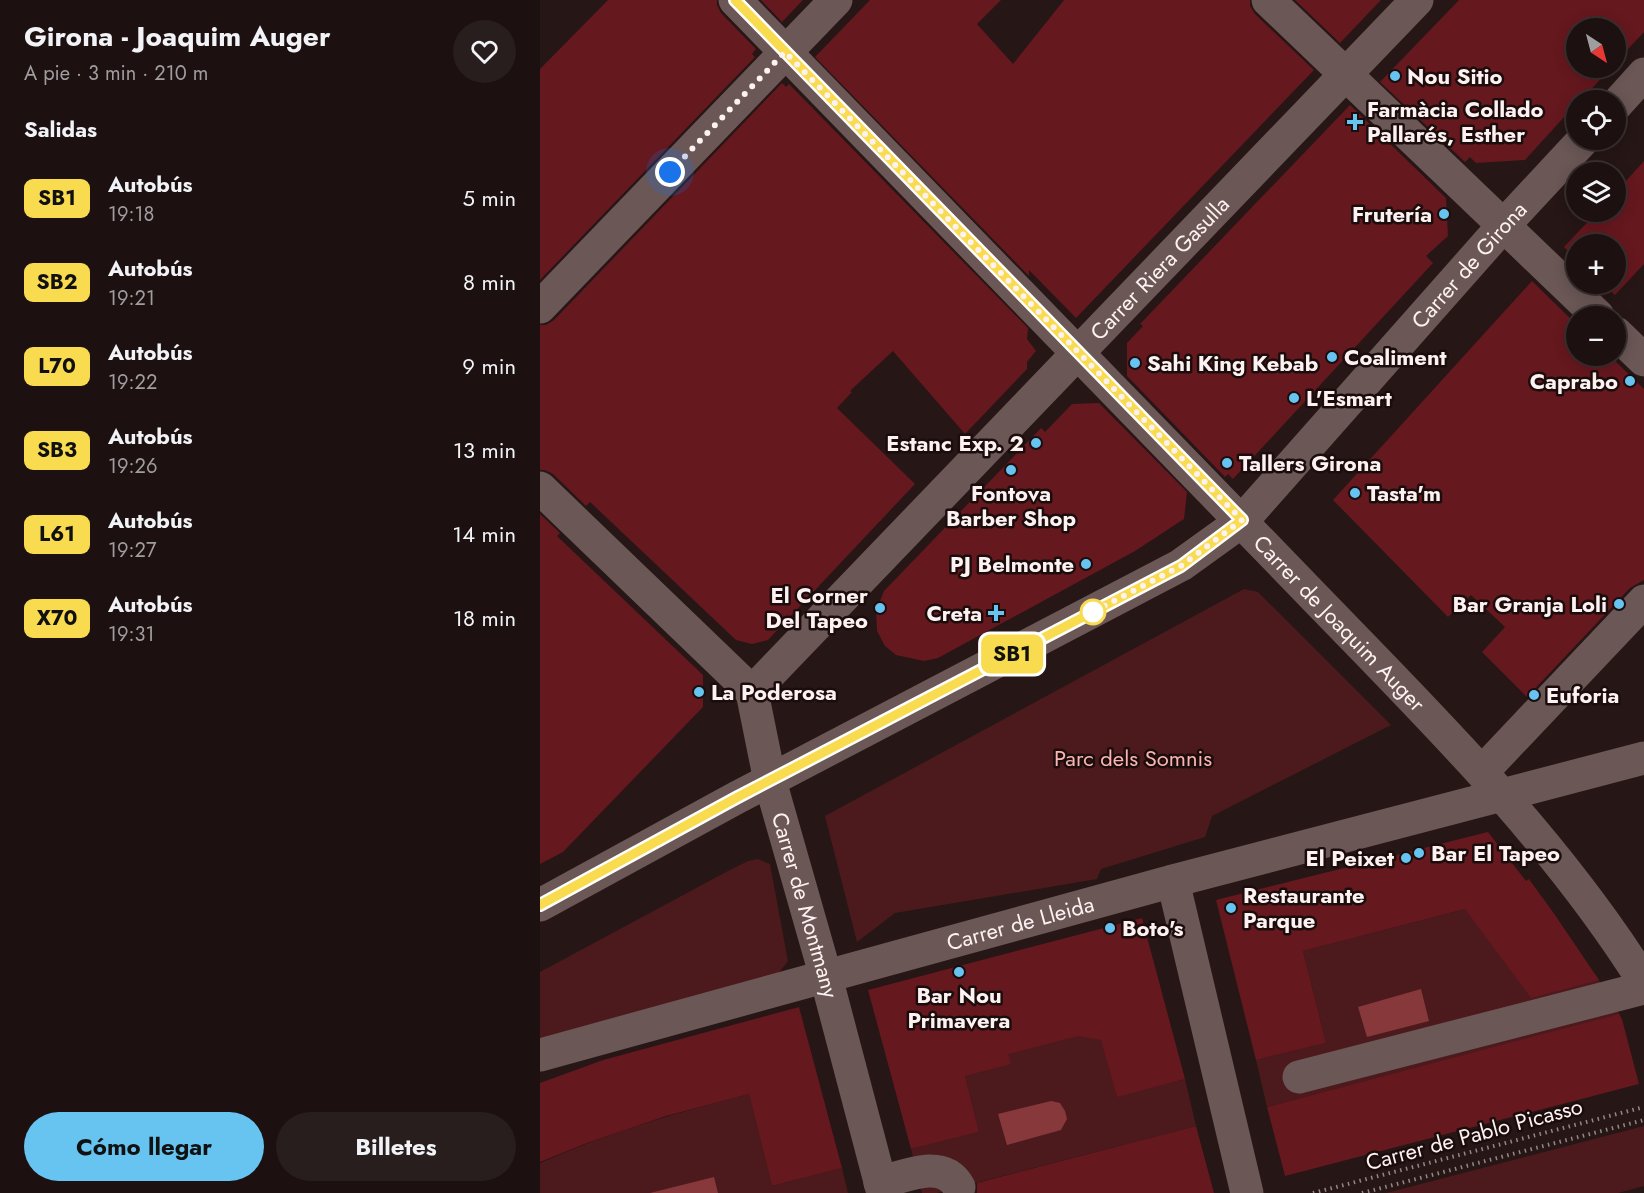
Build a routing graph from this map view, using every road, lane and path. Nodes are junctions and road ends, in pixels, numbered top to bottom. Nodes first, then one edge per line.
1 (735, 0) edge
2 (836, 0) edge
3 (1268, 0) edge
4 (1417, 0) edge
5 (785, 52) junction
6 (1346, 74) junction
7 (1644, 74) edge
8 (1626, 94) edge
9 (1574, 150) edge
10 (1503, 226) junction
11 (1587, 306) edge
12 (540, 307) edge
13 (1626, 343) edge
14 (1079, 353) junction
15 (1644, 360) edge
16 (540, 488) edge
17 (1242, 520) junction
18 (1644, 601) edge
19 (752, 692) junction
20 (1644, 758) edge
21 (770, 781) junction
22 (1492, 783) junction
23 (1173, 881) junction
24 (540, 904) edge
25 (826, 977) junction
26 (1644, 982) edge
27 (1644, 988) edge
28 (540, 1055) edge
29 (1299, 1077) dead end
30 (1644, 1107) edge
31 (1644, 1120) edge
32 (959, 1187) dead end
33 (882, 1188) edge
34 (1247, 1193) edge
35 (1313, 1193) edge
36 (1362, 1193) edge

1 - 5 street, Carrer de Joaquim Auger
2 - 5 street
3 - 6 street
4 - 6 street, Carrer Riera Gasulla
5 - 12 street
5 - 14 street, Carrer de Joaquim Auger
6 - 10 street
6 - 14 street, Carrer Riera Gasulla
7 - 8 street
9 - 10 street, Carrer de Girona
10 - 11 street
10 - 17 street, Carrer de Girona
13 - 15 street
14 - 17 street, Carrer de Joaquim Auger
14 - 19 street, Carrer Riera Gasulla
16 - 19 street
17 - 21 street, Carrer de Girona
17 - 22 street, Carrer de Joaquim Auger
18 - 22 street
19 - 21 street, Carrer de Montmany
20 - 22 street, Carrer de Lleida
21 - 24 street, Carrer de Girona
21 - 25 street, Carrer de Montmany
22 - 23 street, Carrer de Lleida
22 - 26 street, Carrer de Joaquim Auger
23 - 25 street, Carrer de Lleida
23 - 34 street
25 - 28 street, Carrer de Lleida
25 - 33 street, Carrer de Montmany
27 - 29 street
30 - 35 path, Carrer de Pablo Picasso
31 - 36 path, Carrer de Pablo Picasso
32 - 33 street

